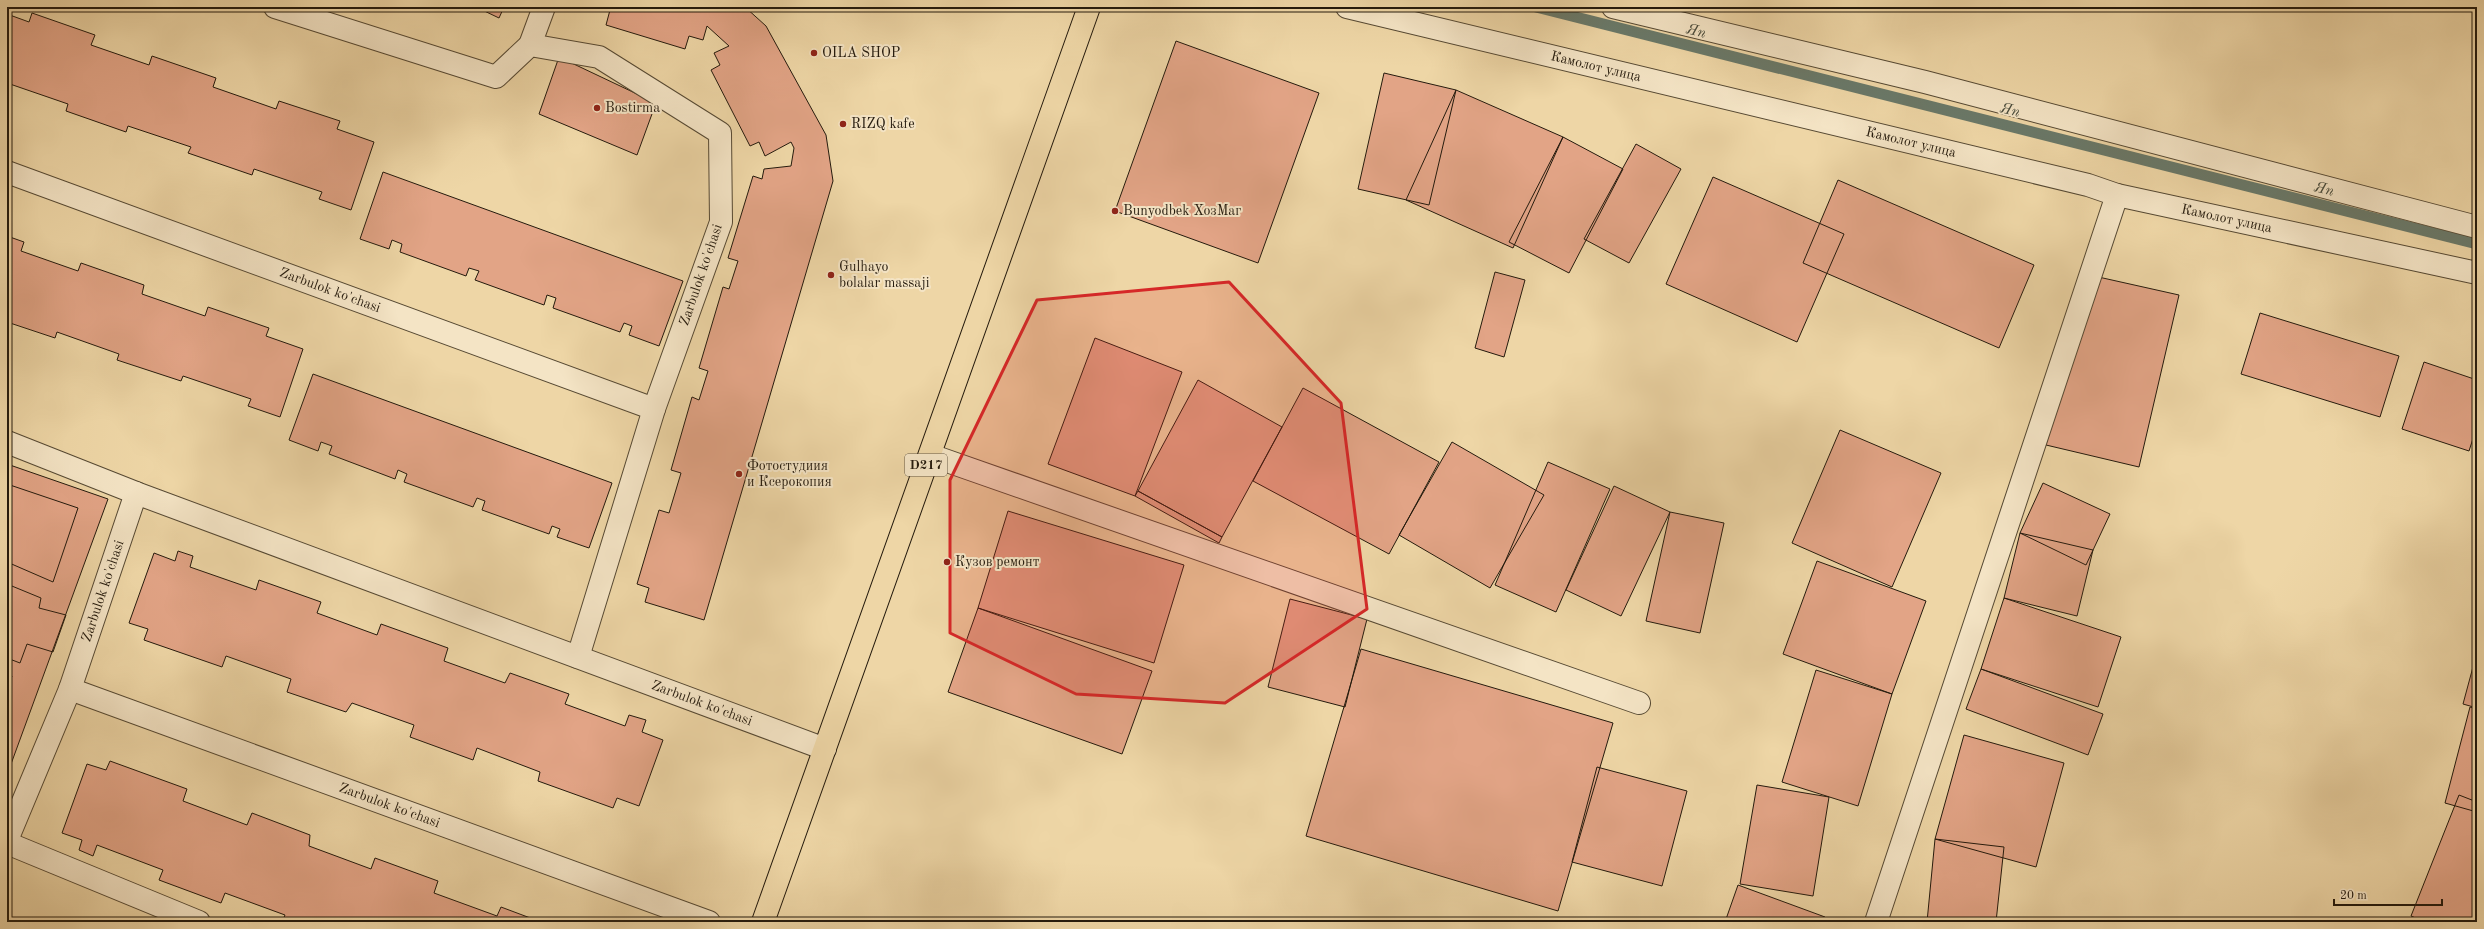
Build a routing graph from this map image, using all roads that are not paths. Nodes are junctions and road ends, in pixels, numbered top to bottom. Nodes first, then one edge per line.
1 (275, 7) edge
2 (544, 7) edge
3 (1089, 7) edge
4 (1347, 7) edge
5 (1613, 7) edge
6 (530, 45) junction
7 (7, 172) edge
8 (2117, 195) junction
9 (2477, 227) edge
10 (2477, 273) edge
11 (654, 409) junction
12 (7, 442) edge
13 (930, 455) junction
14 (136, 493) junction
15 (578, 657) junction
16 (70, 689) junction
17 (1639, 703) dead end
18 (825, 749) junction
19 (7, 840) edge
20 (7, 843) edge
21 (199, 922) edge
22 (709, 922) edge
23 (763, 922) edge
24 (1876, 922) edge

1 - 6 street
2 - 6 street
3 - 13 main road, D217
4 - 8 street, Камолот улица
5 - 9 street
6 - 11 street, Zarbulok ko'chasi
7 - 11 street, Zarbulok ko'chasi
8 - 10 street, Камолот улица
8 - 24 street
11 - 15 street, Zarbulok ko'chasi
12 - 14 street, Zarbulok ko'chasi
13 - 17 street
13 - 18 main road, D217
14 - 15 street, Zarbulok ko'chasi
14 - 16 street, Zarbulok ko'chasi
15 - 18 street, Zarbulok ko'chasi
16 - 19 street, Zarbulok ko'chasi
16 - 22 street, Zarbulok ko'chasi
18 - 23 main road, D217
20 - 21 street

